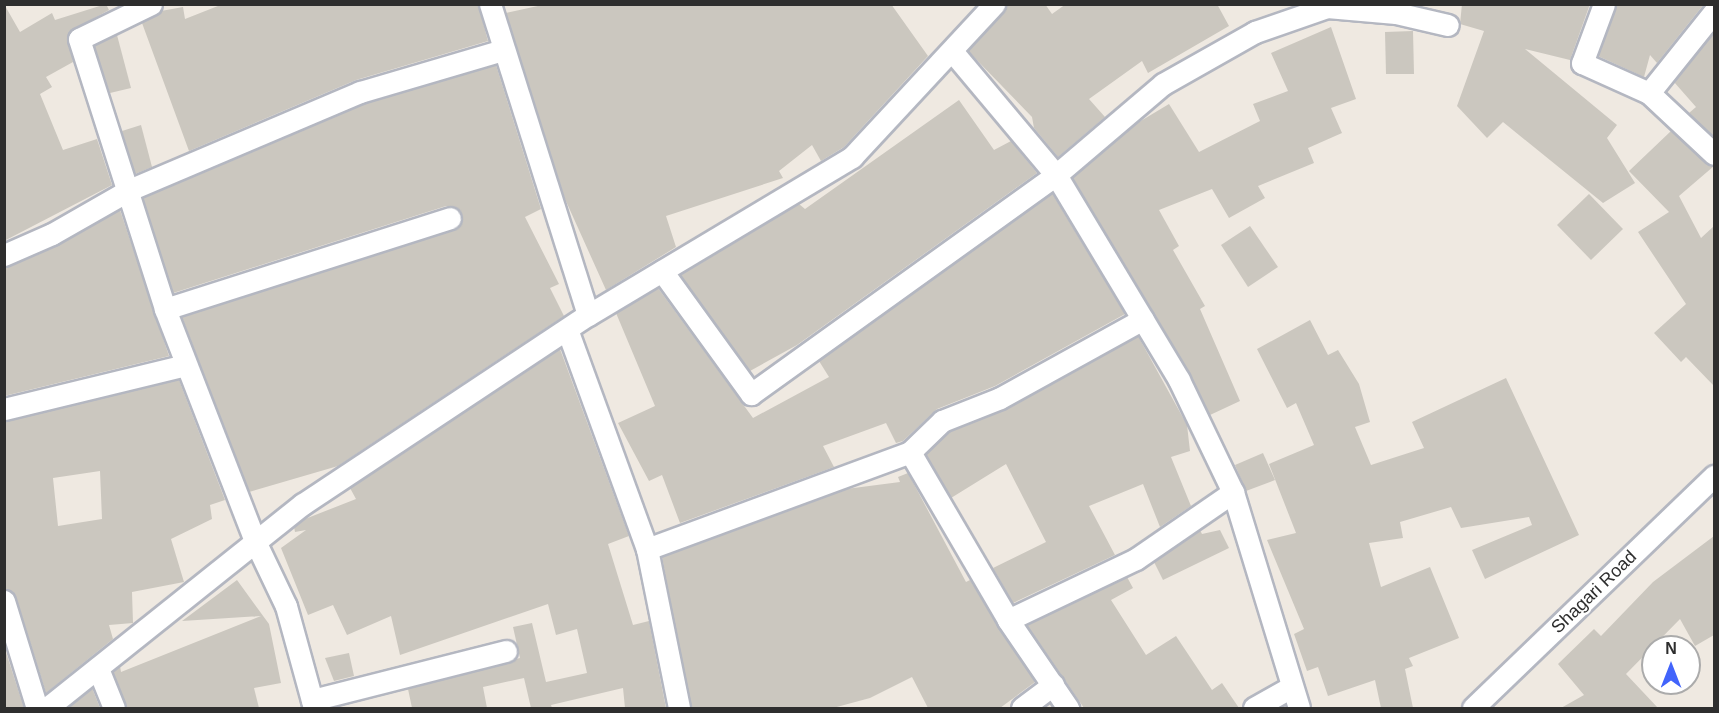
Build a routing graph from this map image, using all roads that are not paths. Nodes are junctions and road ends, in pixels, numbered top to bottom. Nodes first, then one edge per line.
1 (151, 4) edge
2 (490, 4) edge
3 (994, 4) edge
4 (1604, 4) edge
5 (1396, 8) edge
6 (1714, 12) edge
7 (1448, 26) dead end
8 (502, 50) junction
9 (952, 51) junction
10 (1649, 93) junction
11 (1714, 154) edge
12 (1056, 175) junction
13 (129, 190) junction
14 (450, 218) dead end
15 (4, 255) edge
16 (662, 271) junction
17 (165, 309) junction
18 (588, 315) junction
19 (1143, 319) junction
20 (568, 332) junction
21 (186, 364) junction
22 (4, 409) edge
23 (910, 452) junction
24 (1714, 476) edge
25 (1233, 492) junction
26 (254, 539) junction
27 (647, 549) junction
28 (4, 601) edge
29 (1008, 620) junction
30 (506, 651) dead end
31 (99, 671) junction
32 (1053, 685) junction
33 (1292, 687) junction
34 (313, 704) edge
35 (37, 708) edge
36 (47, 708) edge
37 (114, 708) edge
38 (678, 708) edge
39 (1022, 708) edge
40 (1068, 708) edge
41 (1254, 708) edge
42 (1299, 708) edge
43 (1473, 708) edge

1 - 13 street
2 - 8 street
3 - 9 street
4 - 10 street
5 - 7 street
5 - 12 street
6 - 10 street
8 - 13 street
8 - 18 street
9 - 12 street
9 - 16 street
10 - 11 street
12 - 16 street
12 - 19 street
13 - 15 street
13 - 17 street
14 - 17 street
16 - 18 street
17 - 21 street
18 - 20 street
19 - 23 street
19 - 25 street
20 - 26 street
20 - 27 street
21 - 22 street
21 - 26 street
23 - 27 street
23 - 29 street
24 - 43 street, Shagari Road
25 - 29 street
25 - 33 street
26 - 31 street
26 - 34 street
27 - 38 street
28 - 35 street
29 - 32 street
30 - 34 street
31 - 36 street
31 - 37 street
32 - 39 street
32 - 40 street
33 - 41 street
33 - 42 street

